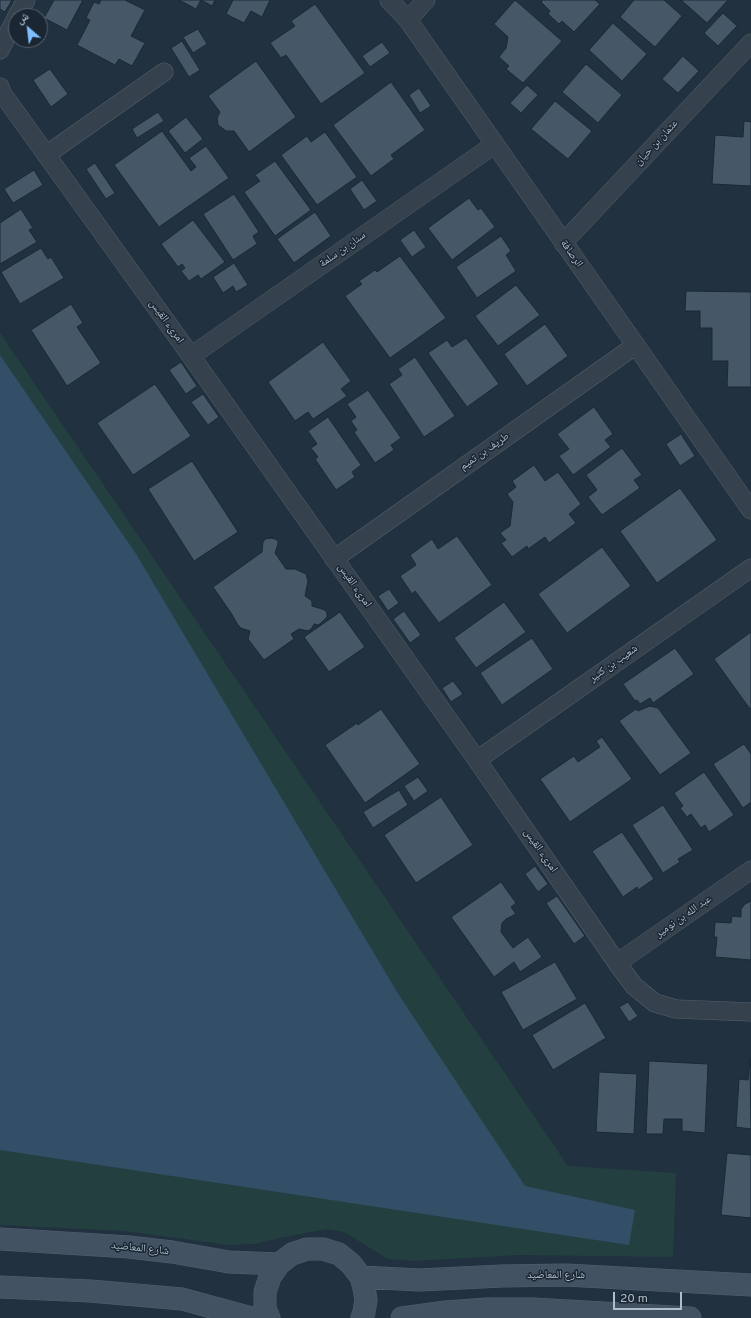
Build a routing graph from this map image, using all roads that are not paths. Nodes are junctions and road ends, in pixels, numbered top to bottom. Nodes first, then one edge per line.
1 (389, 0) edge
2 (426, 0) edge
3 (408, 20) junction
4 (8, 34) edge
5 (0, 50) edge
6 (748, 54) edge
7 (164, 72) dead end
8 (0, 87) edge
9 (495, 144) junction
10 (46, 154) junction
11 (563, 243) junction
12 (636, 345) junction
13 (191, 356) junction
14 (751, 510) edge
15 (334, 559) junction
16 (751, 568) edge
17 (477, 760) junction
18 (751, 870) edge
19 (617, 963) junction
20 (751, 1012) edge
21 (0, 1239) edge
22 (279, 1264) junction
23 (361, 1277) junction
24 (751, 1285) edge
25 (0, 1287) edge
26 (252, 1318) edge
27 (269, 1318) edge
28 (362, 1318) edge
29 (402, 1318) edge
30 (690, 1318) edge

1 - 3 street, الرصافة
2 - 3 street
3 - 9 street, الرصافة
4 - 5 street
6 - 11 street, عثمان بن حيان
7 - 10 street
8 - 10 street, امرىء القيس
9 - 11 street, الرصافة
9 - 13 street, سنان بن سلمة
10 - 13 street, امرىء القيس
11 - 12 street, الرصافة
12 - 14 street, الرصافة
12 - 15 street, طريف بن تميم
13 - 15 street, امرىء القيس
15 - 17 street, امرىء القيس
16 - 17 street, شعيب بن كثير
17 - 19 street, امرىء القيس
18 - 19 street, عبد الله بن نومير
19 - 20 street, امرىء القيس
21 - 22 street, شارع المعاضيد
22 - 23 street
22 - 27 street
23 - 24 street, شارع المعاضيد
23 - 28 street
25 - 26 street
29 - 30 street

